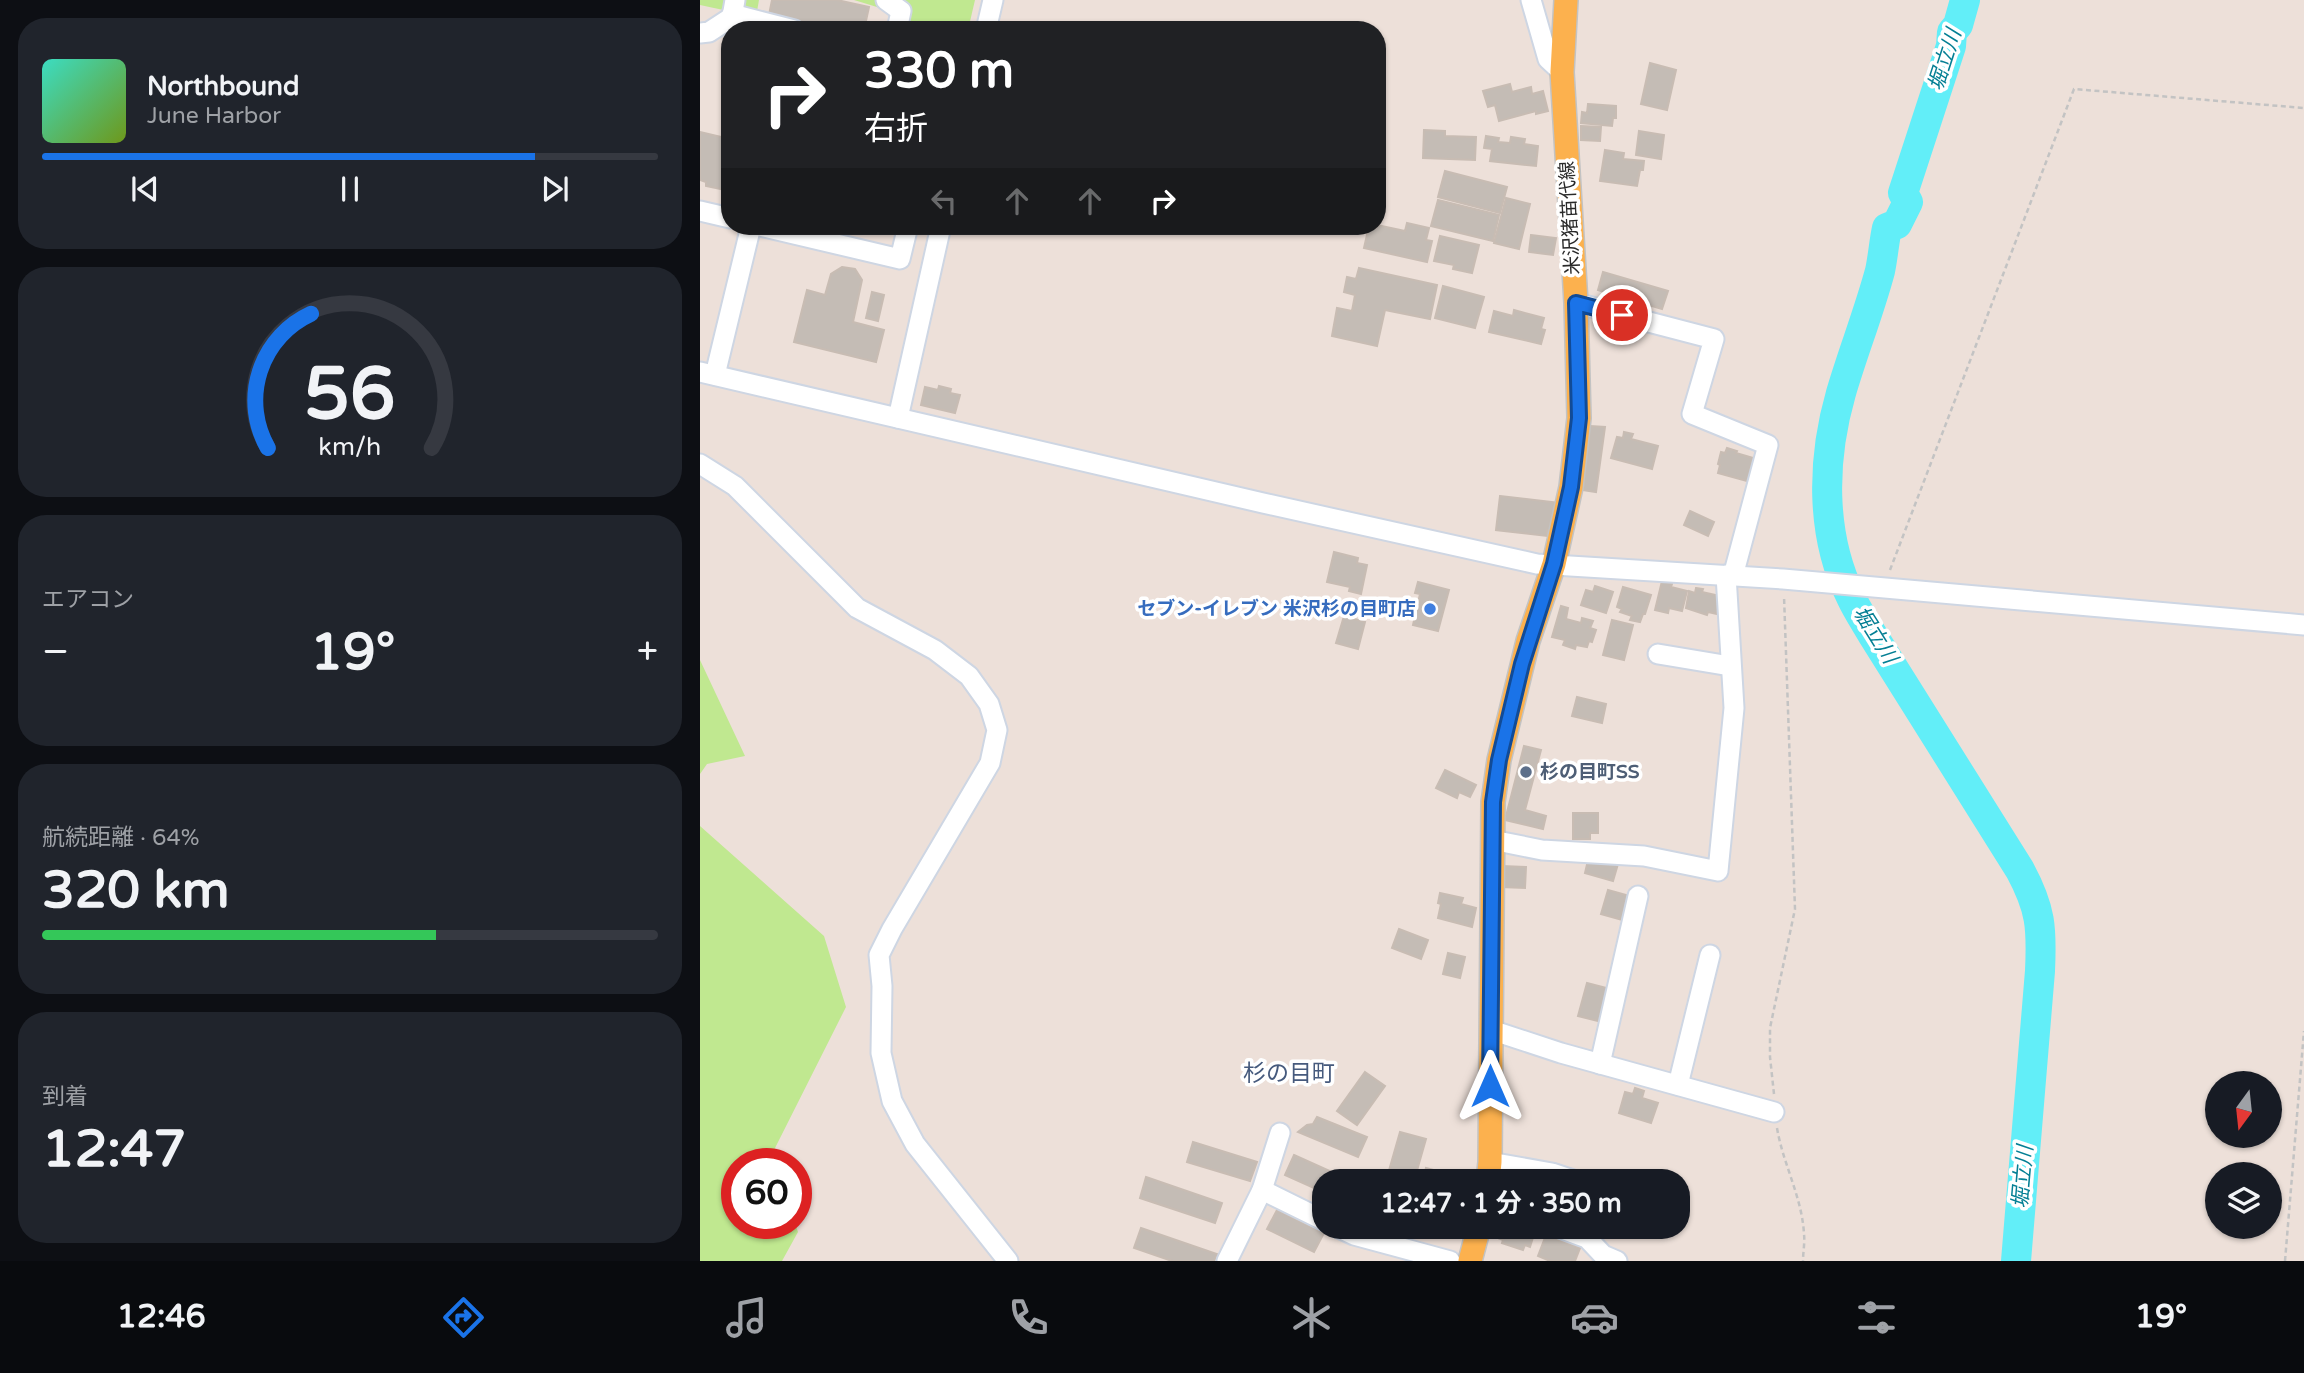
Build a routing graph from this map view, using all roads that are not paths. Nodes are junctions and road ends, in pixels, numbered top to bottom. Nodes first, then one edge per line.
1 (886, 0) edge
2 (993, 0) edge
3 (1531, 0) edge
4 (1566, 0) edge
5 (734, 7) edge
6 (726, 21) edge
7 (771, 21) edge
8 (899, 21) edge
9 (988, 21) edge
10 (721, 24) edge
11 (700, 33) edge
12 (1562, 72) junction
13 (700, 211) edge
14 (721, 217) edge
15 (748, 235) edge
16 (798, 235) edge
17 (906, 235) edge
18 (940, 235) edge
19 (1576, 303) junction
20 (708, 373) edge
21 (898, 418) junction
22 (700, 464) edge
23 (1554, 564) junction
24 (1729, 575) junction
25 (2304, 625) edge
26 (1658, 654) dead end
27 (1730, 666) junction
28 (1492, 839) junction
29 (1638, 896) dead end
30 (1710, 956) dead end
31 (1490, 1030) junction
32 (1600, 1064) junction
33 (1678, 1086) junction
34 (1774, 1112) road end
35 (1280, 1133) dead end
36 (1489, 1169) edge
37 (1262, 1190) junction
38 (1312, 1215) edge
39 (1369, 1239) edge
40 (1476, 1239) edge
41 (1588, 1239) edge
42 (1008, 1261) edge
43 (1227, 1261) edge
44 (1450, 1261) edge
45 (1470, 1261) edge
46 (1617, 1261) edge

1 - 8 street
2 - 9 street
3 - 12 street
4 - 12 main road, 米沢猪苗代線
5 - 6 street
5 - 7 street
10 - 11 street
12 - 19 main road, 米沢猪苗代線
13 - 14 street
15 - 20 street
16 - 17 street
18 - 21 street
19 - 23 main road, 米沢猪苗代線
19 - 24 street
20 - 21 street
21 - 23 street
22 - 42 street
23 - 24 street
23 - 28 main road, 米沢猪苗代線
24 - 25 street
24 - 27 street
26 - 27 street
27 - 28 street
28 - 31 main road, 米沢猪苗代線
29 - 32 street
30 - 33 street
31 - 32 street
31 - 36 main road, 米沢猪苗代線
32 - 33 street
33 - 34 street
35 - 37 street
37 - 38 street
37 - 43 street
39 - 44 street
40 - 45 main road
41 - 46 street

